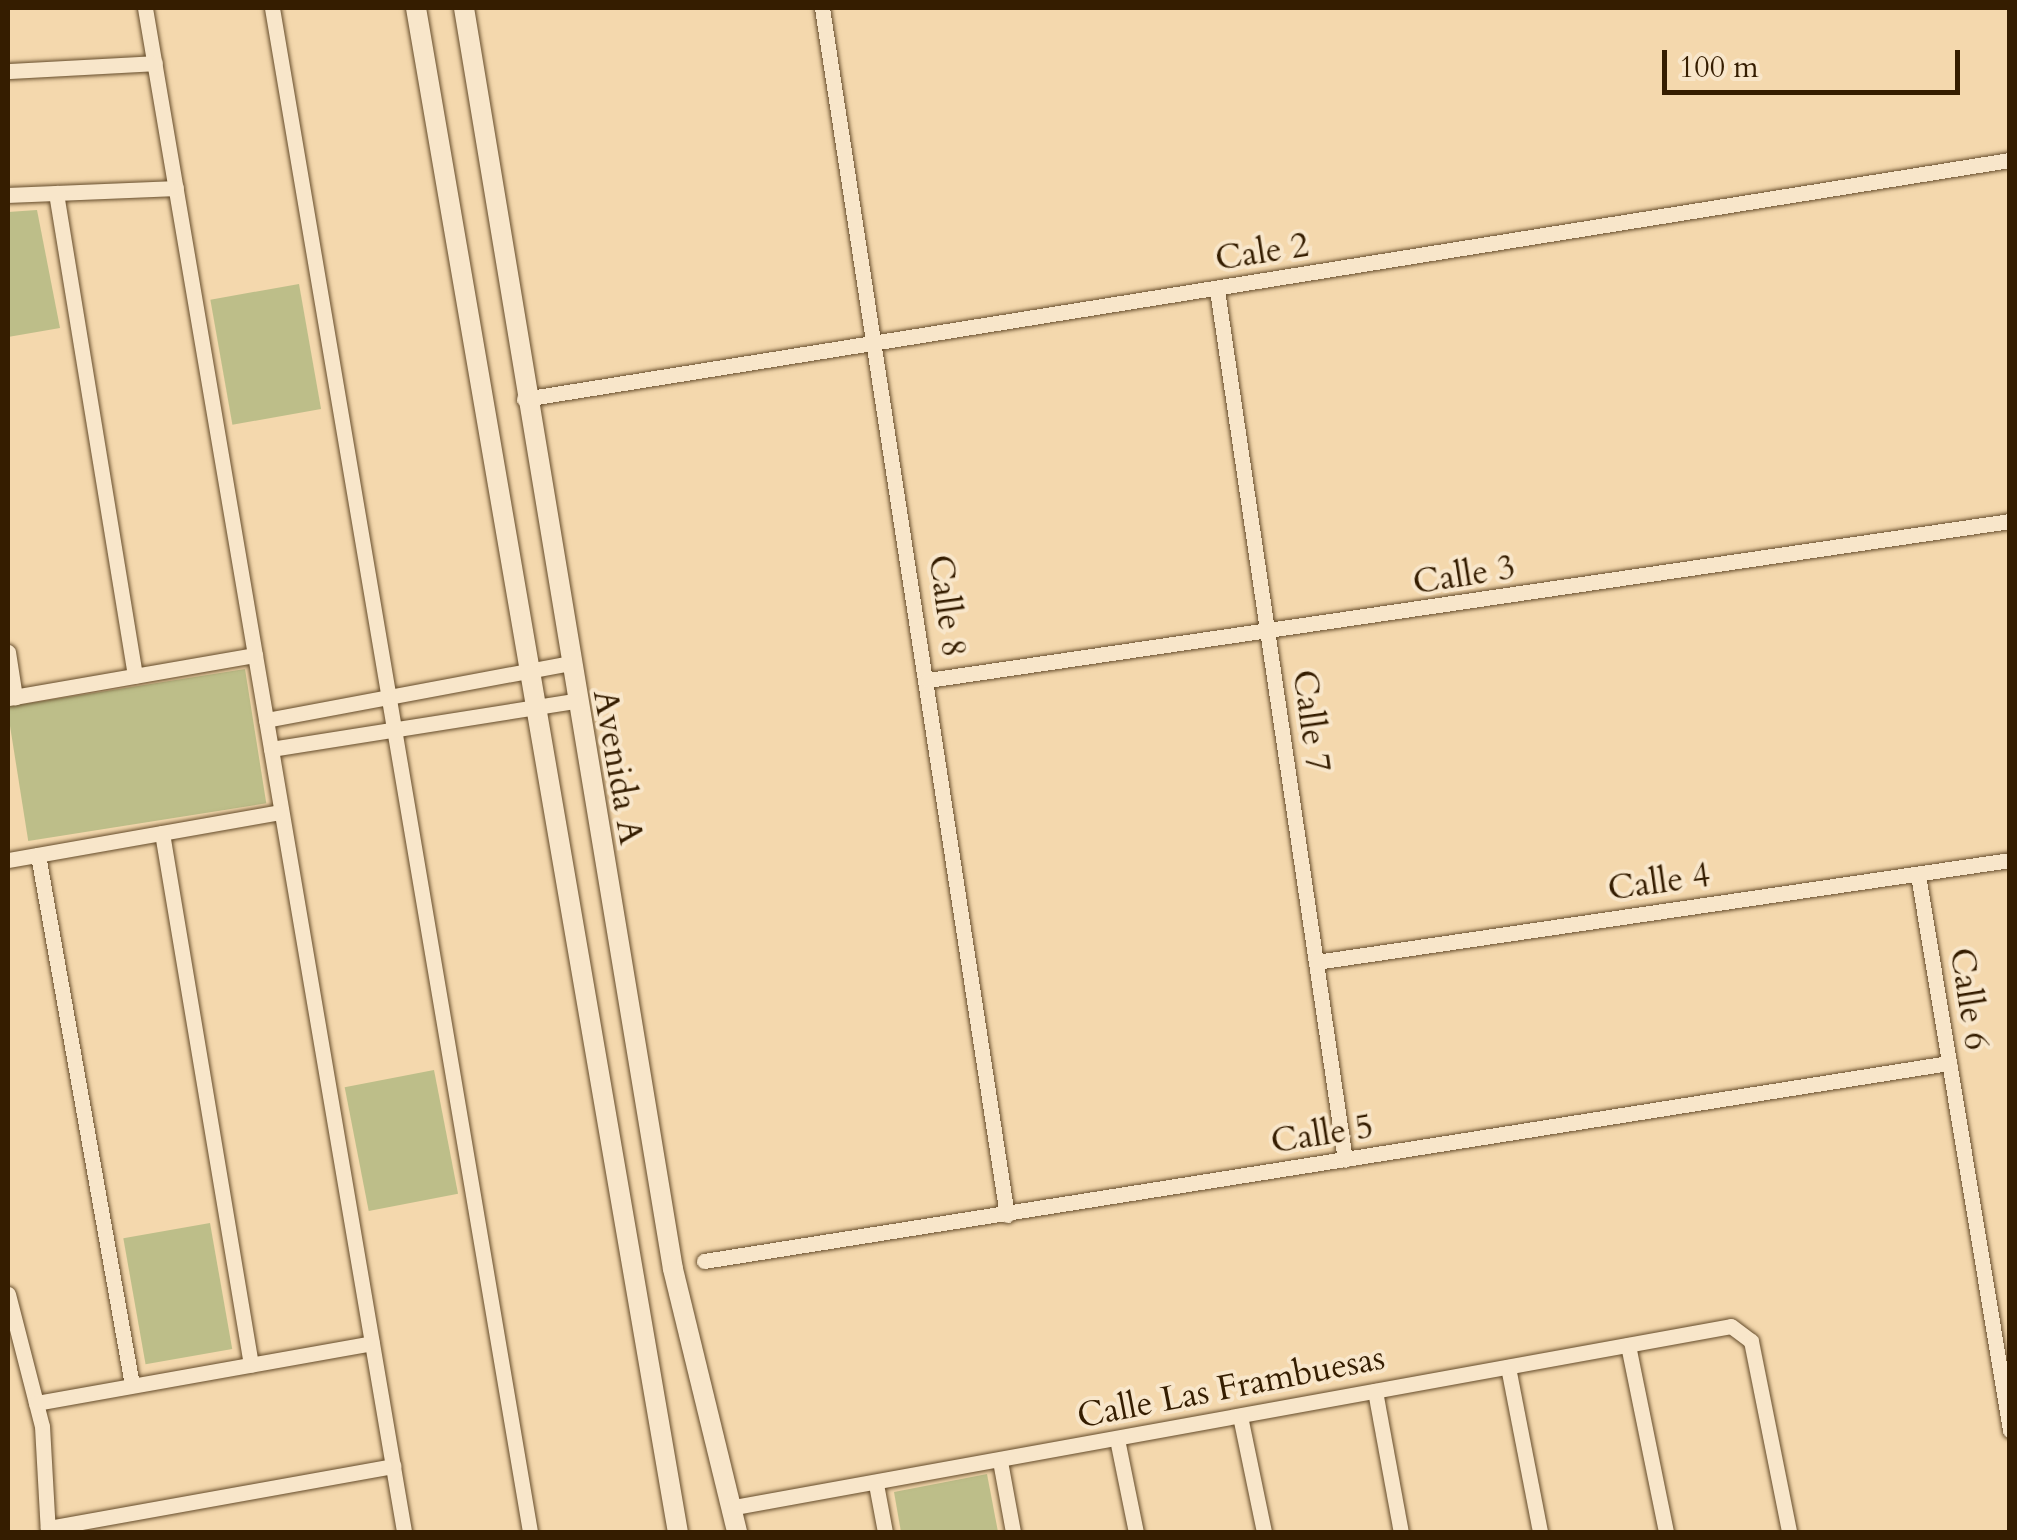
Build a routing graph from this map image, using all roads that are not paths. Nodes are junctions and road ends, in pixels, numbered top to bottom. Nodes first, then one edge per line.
1 (145, 8) edge
2 (272, 8) edge
3 (416, 8) edge
4 (464, 8) edge
5 (822, 8) edge
6 (154, 63) junction
7 (8, 70) edge
8 (2010, 160) edge
9 (176, 188) junction
10 (56, 193) junction
11 (8, 195) edge
12 (1217, 290) junction
13 (878, 344) junction
14 (524, 398) junction
15 (2010, 522) edge
16 (1267, 630) junction
17 (8, 652) edge
18 (255, 655) junction
19 (566, 664) junction
20 (528, 672) junction
21 (135, 676) junction
22 (928, 680) junction
23 (11, 697) edge
24 (390, 700) junction
25 (574, 700) junction
26 (536, 705) junction
27 (266, 720) junction
28 (394, 730) junction
29 (271, 749) junction
30 (282, 812) junction
31 (162, 833) junction
32 (38, 855) junction
33 (8, 860) edge
34 (2010, 860) edge
35 (1918, 875) junction
36 (1316, 962) junction
37 (1949, 1063) junction
38 (1346, 1160) junction
39 (1007, 1215) junction
40 (704, 1261) dead end
41 (8, 1294) edge
42 (372, 1343) junction
43 (1628, 1345) junction
44 (251, 1365) junction
45 (1508, 1366) junction
46 (132, 1386) junction
47 (1374, 1391) junction
48 (36, 1403) junction
49 (1240, 1416) junction
50 (2010, 1430) edge
51 (1117, 1439) junction
52 (1000, 1461) junction
53 (392, 1466) junction
54 (876, 1484) junction
55 (729, 1508) junction
56 (48, 1530) edge
57 (404, 1532) edge
58 (530, 1532) edge
59 (678, 1532) edge
60 (737, 1532) edge
61 (885, 1532) edge
62 (1014, 1532) edge
63 (1136, 1532) edge
64 (1264, 1532) edge
65 (1402, 1532) edge
66 (1540, 1532) edge
67 (1666, 1532) edge
68 (1788, 1532) edge

1 - 6 street
2 - 24 street
3 - 20 street, Avenida A
4 - 14 street, Avenida A
5 - 13 street, Calle 8
6 - 7 street
6 - 9 street
8 - 12 street, Cale 2
9 - 10 street
9 - 18 street
10 - 11 street
10 - 21 street
12 - 13 street, Cale 2
12 - 16 street, Calle 7
13 - 14 street, Cale 2
13 - 22 street, Calle 8
14 - 19 street, Avenida A
15 - 16 street, Calle 3
16 - 22 street, Calle 3
16 - 36 street, Calle 7
17 - 23 street
18 - 21 street
18 - 27 street
19 - 20 street
19 - 25 street, Avenida A
20 - 24 street
20 - 26 street, Avenida A
21 - 23 street
22 - 39 street, Calle 8
24 - 27 street
24 - 28 street
25 - 26 street
25 - 55 street, Avenida A
26 - 28 street
26 - 59 street, Avenida A
27 - 29 street
28 - 29 street
28 - 58 street
29 - 30 street
30 - 31 street
30 - 42 street
31 - 32 street
31 - 44 street
32 - 33 street
32 - 46 street
34 - 35 street, Calle 4
35 - 36 street, Calle 4
35 - 37 street, Calle 6
36 - 38 street, Calle 7
37 - 38 street, Calle 5
37 - 50 street, Calle 6
38 - 39 street, Calle 5
39 - 40 street, Calle 5
41 - 48 street
42 - 44 street
42 - 53 street
43 - 45 street, Calle Las Frambuesas
43 - 67 street
43 - 68 street, Calle Las Frambuesas
44 - 46 street
45 - 47 street, Calle Las Frambuesas
45 - 66 street
46 - 48 street
47 - 49 street, Calle Las Frambuesas
47 - 65 street
48 - 56 street
49 - 51 street, Calle Las Frambuesas
49 - 64 street
51 - 52 street, Calle Las Frambuesas
51 - 63 street
52 - 54 street, Calle Las Frambuesas
52 - 62 street
53 - 56 street
53 - 57 street
54 - 55 street, Calle Las Frambuesas
54 - 61 street
55 - 60 street, Avenida A

